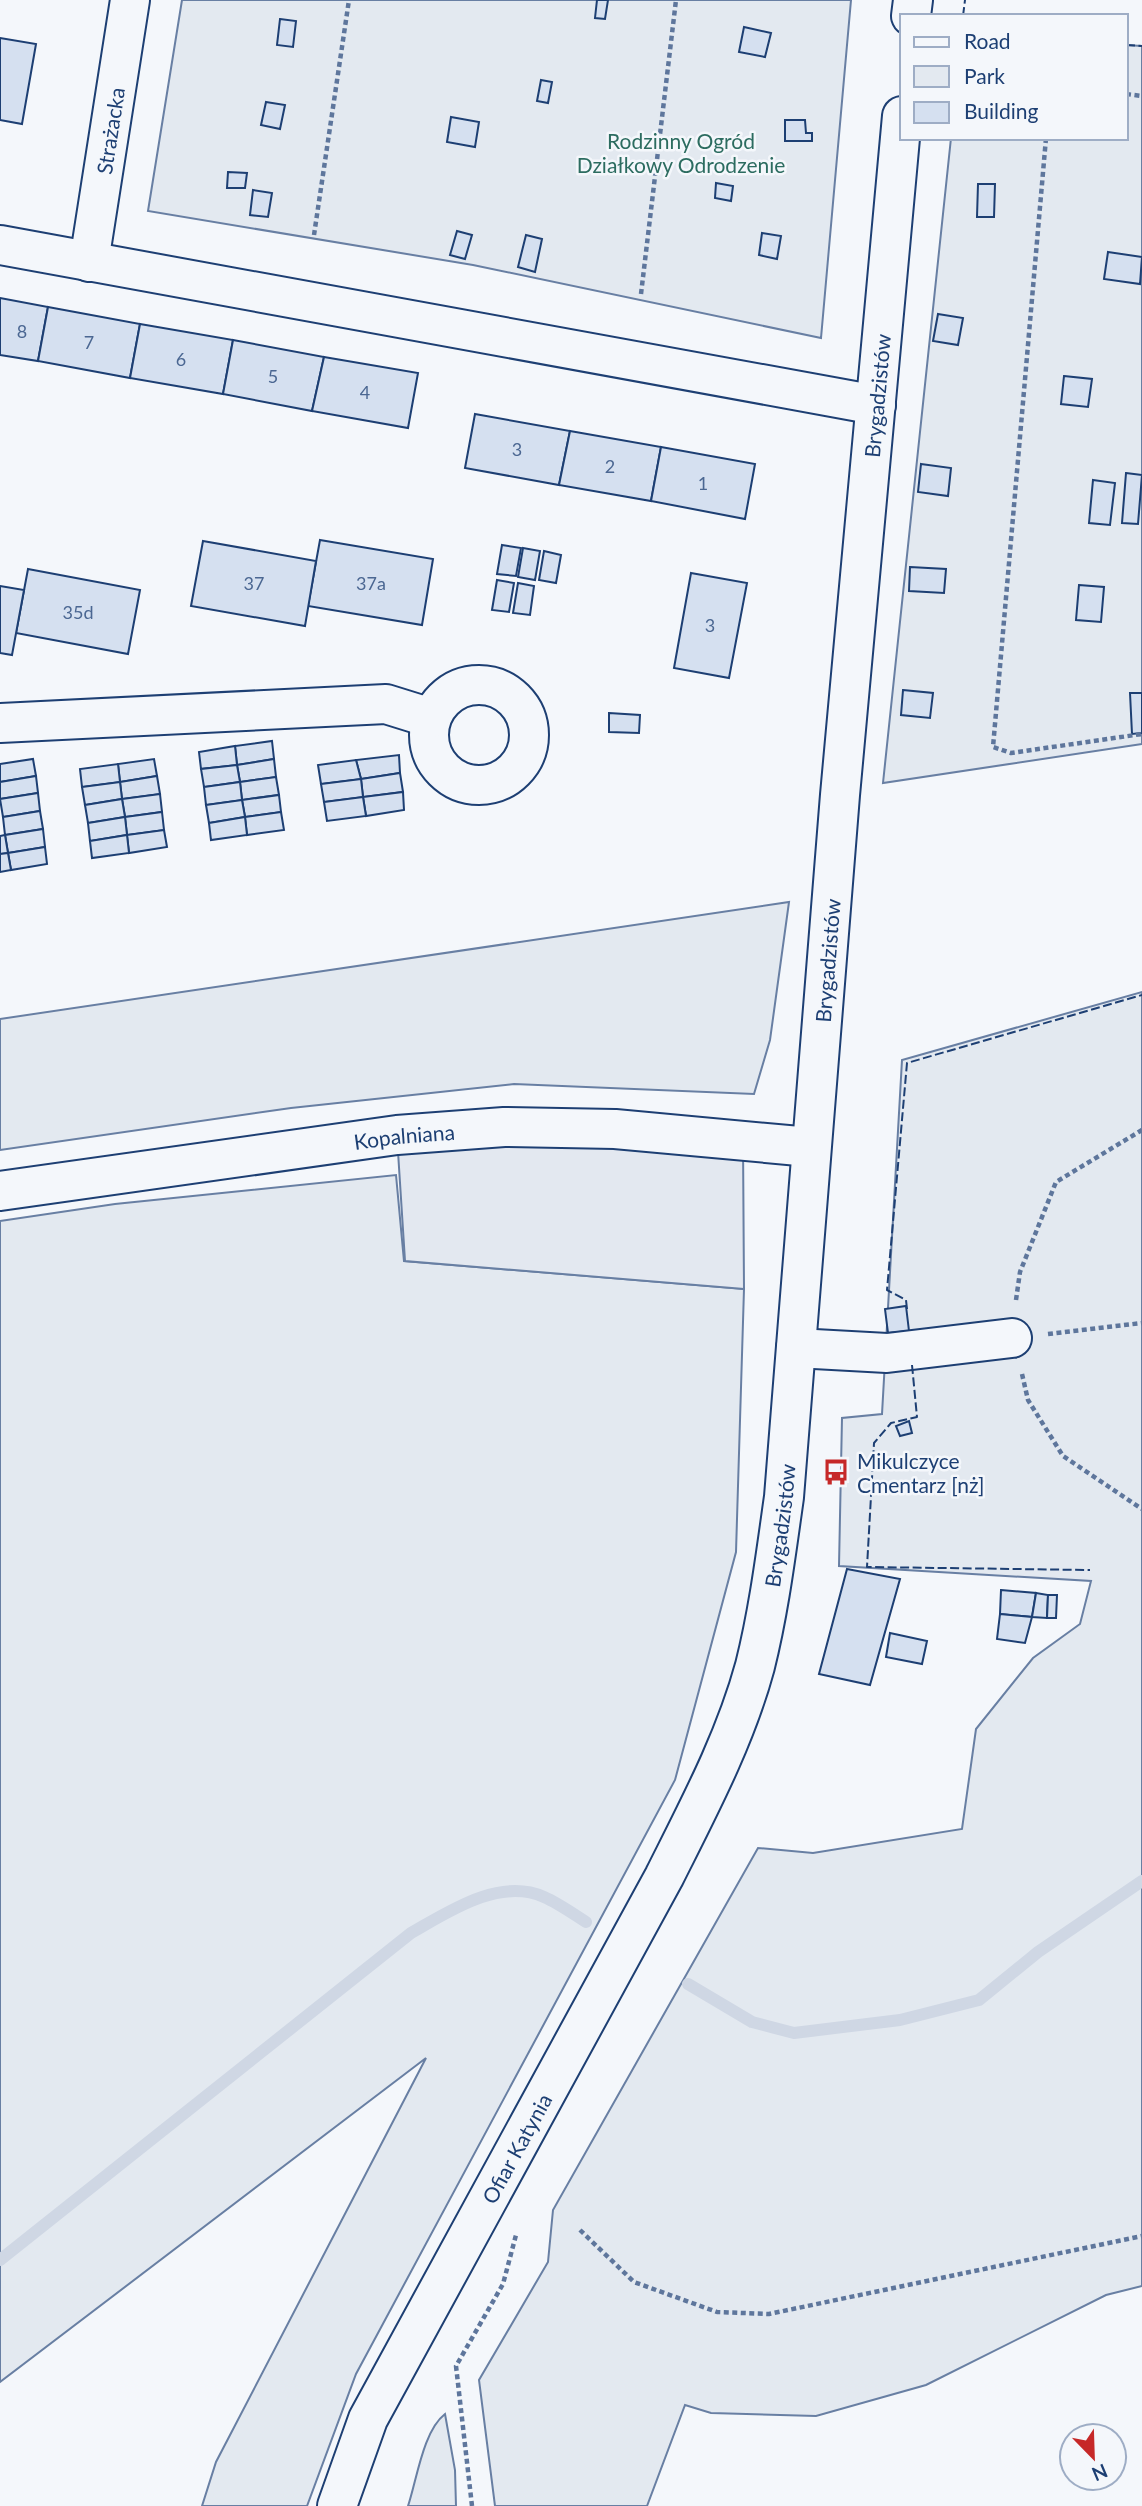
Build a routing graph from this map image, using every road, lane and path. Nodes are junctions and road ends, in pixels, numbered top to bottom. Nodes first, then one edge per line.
1 (130, 0) edge
2 (349, 0) edge
3 (676, 0) edge
4 (900, 138) edge
5 (1046, 140) edge
6 (314, 235) dead end
7 (0, 246) edge
8 (89, 262) junction
9 (642, 294) dead end
10 (876, 405) junction
11 (431, 718) dead end
12 (0, 723) edge
13 (1142, 734) edge
14 (1142, 1130) edge
15 (810, 1147) junction
16 (0, 1191) edge
17 (1142, 1323) edge
18 (1012, 1338) junction
19 (796, 1348) junction
20 (1142, 1509) edge
21 (704, 1796) joint
22 (516, 2223) dead end
23 (580, 2230) dead end
24 (1142, 2236) edge
25 (337, 2506) edge
26 (472, 2506) edge

1 - 8 street, Strażacka
2 - 6 path
3 - 9 path
4 - 10 street, Brygadzistów
5 - 13 path
7 - 8 street
8 - 10 street
10 - 15 street, Brygadzistów
11 - 12 street
14 - 18 path
15 - 16 street, Kopalniana
15 - 19 street, Brygadzistów
17 - 18 path
18 - 19 street
18 - 20 path
19 - 21 street, Brygadzistów
21 - 25 street, Ofiar Katynia
22 - 26 path
23 - 24 path

